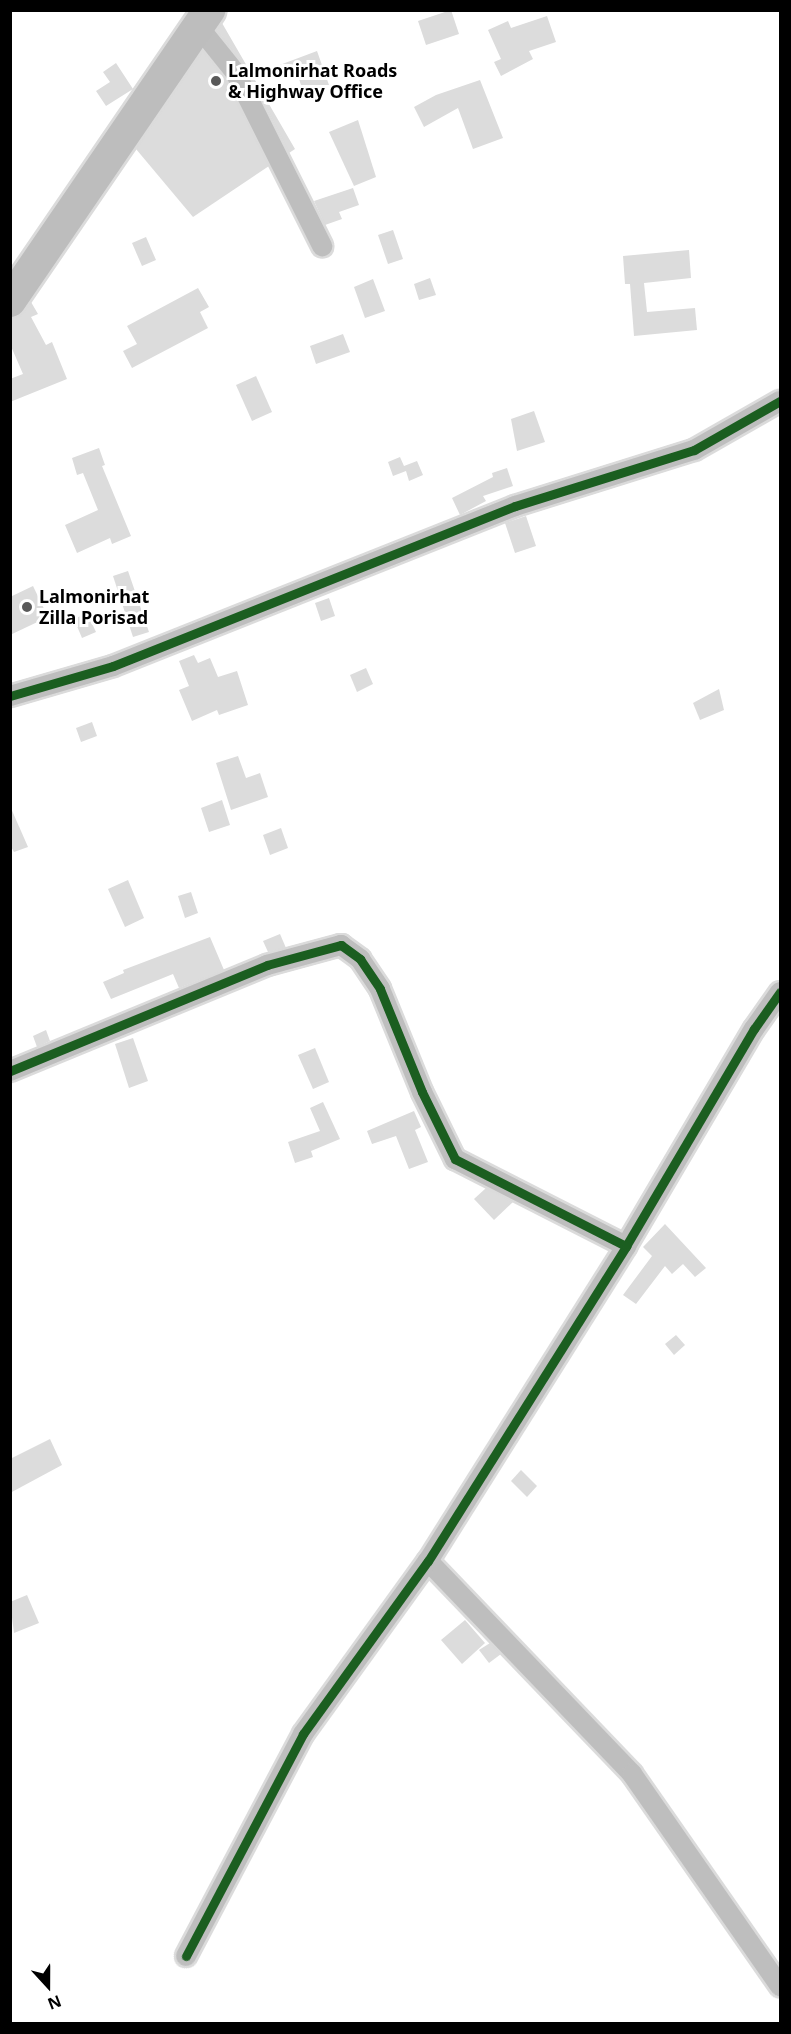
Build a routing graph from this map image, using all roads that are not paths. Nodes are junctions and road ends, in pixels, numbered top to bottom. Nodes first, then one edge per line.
1 (203, 18) edge
2 (322, 246) dead end
3 (12, 292) edge
4 (780, 401) edge
5 (10, 696) edge
6 (780, 992) edge
7 (10, 1071) edge
8 (626, 1246) junction
9 (428, 1561) junction
10 (186, 1956) dead end
11 (780, 1986) edge

1 - 2 street
1 - 3 highway
4 - 5 street
6 - 8 street
7 - 8 street
8 - 9 street
9 - 10 street
9 - 11 street

